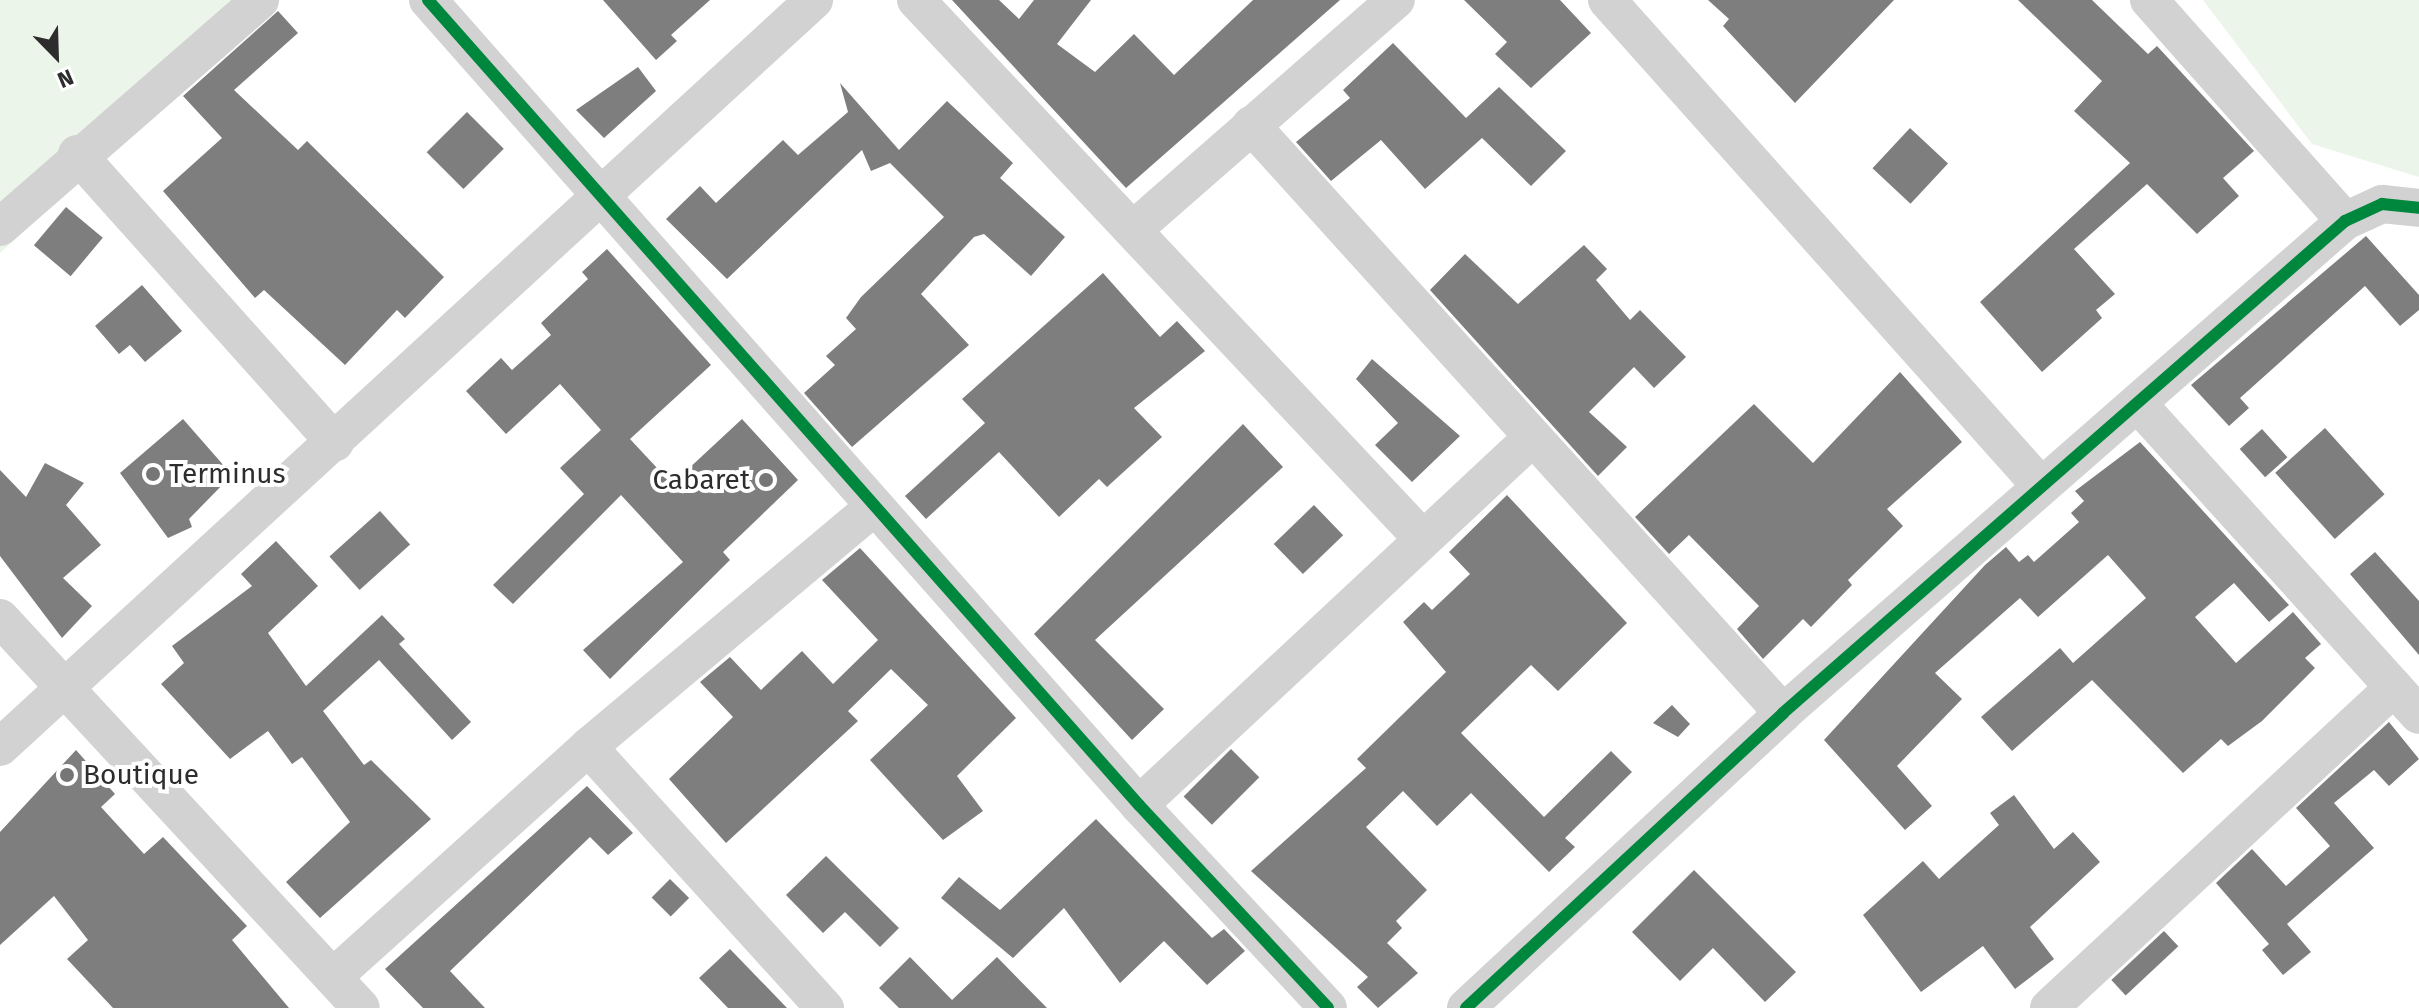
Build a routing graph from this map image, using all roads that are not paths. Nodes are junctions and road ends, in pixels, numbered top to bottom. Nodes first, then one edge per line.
1 (260, 0) edge
2 (428, 0) edge
3 (814, 0) edge
4 (916, 0) edge
5 (1396, 0) edge
6 (1607, 0) edge
7 (2149, 0) edge
8 (1251, 125) junction
9 (77, 154) junction
10 (601, 192) junction
11 (2419, 208) edge
12 (2345, 221) junction
13 (0, 227) edge
14 (1134, 229) junction
15 (2138, 404) junction
16 (1531, 439) junction
17 (335, 443) junction
18 (2040, 485) junction
19 (874, 507) junction
20 (1421, 537) junction
21 (0, 618) edge
22 (2394, 687) junction
23 (63, 688) junction
24 (1783, 713) junction
25 (2419, 715) edge
26 (0, 747) edge
27 (588, 747) junction
28 (1139, 805) junction
29 (333, 977) junction
30 (361, 1008) edge
31 (825, 1008) edge
32 (1328, 1008) edge
33 (1466, 1008) edge
34 (2049, 1008) edge

1 - 9 street
2 - 10 street
3 - 10 street
4 - 14 street
5 - 8 street
6 - 18 street
7 - 12 street
8 - 14 street
8 - 16 street
9 - 13 street
9 - 17 street
10 - 17 street
10 - 19 street
11 - 12 street
12 - 15 street
14 - 20 street
15 - 18 street
15 - 22 street
16 - 20 street
16 - 24 street
17 - 23 street
18 - 24 street
19 - 27 street
19 - 28 street
20 - 28 street
21 - 23 street
22 - 25 street
22 - 34 street
23 - 26 street
23 - 29 street
24 - 33 street
27 - 29 street
27 - 31 street
28 - 32 street
29 - 30 street

